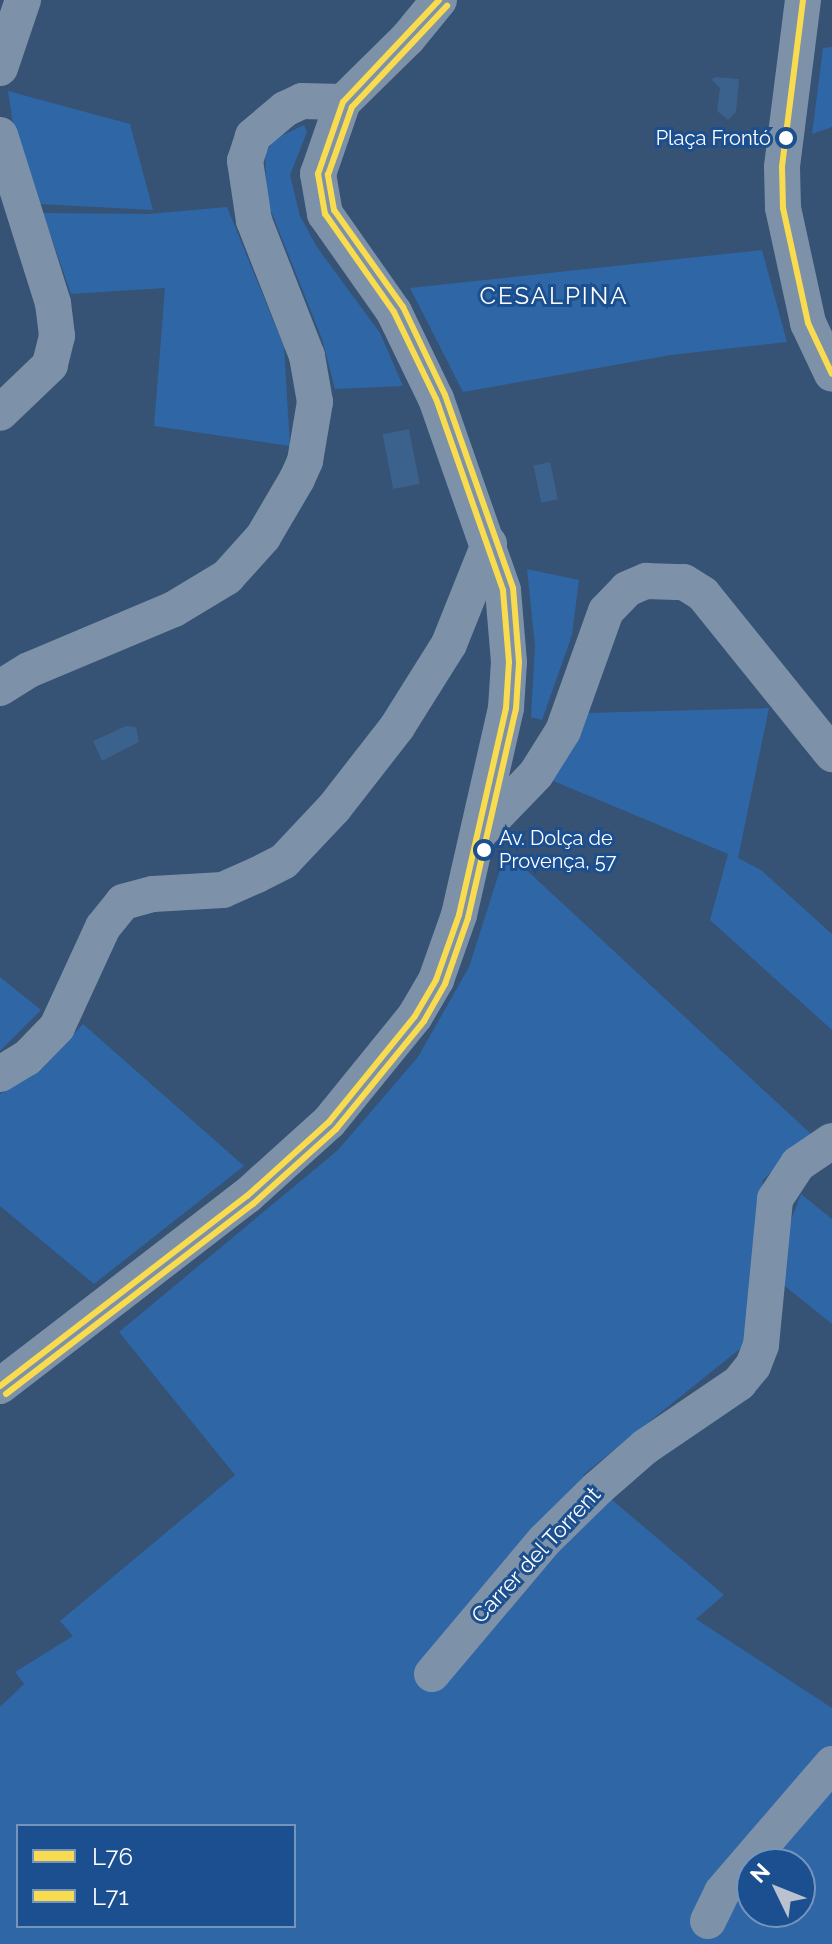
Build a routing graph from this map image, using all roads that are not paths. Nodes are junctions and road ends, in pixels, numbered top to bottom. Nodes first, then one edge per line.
1 (23, 0) edge
2 (439, 0) edge
3 (803, 0) edge
4 (0, 68) edge
5 (343, 102) junction
6 (0, 135) edge
7 (832, 374) edge
8 (0, 413) edge
9 (489, 544) junction
10 (0, 688) edge
11 (832, 754) edge
12 (480, 832) junction
13 (0, 1074) edge
14 (832, 1141) edge
15 (0, 1386) edge
16 (432, 1674) dead end
17 (832, 1764) edge
18 (708, 1921) dead end

1 - 4 street
2 - 5 street
3 - 7 street
5 - 9 street
5 - 10 street
6 - 8 street
9 - 12 street
9 - 13 street
11 - 12 street
12 - 15 street
14 - 16 street, Carrer del Torrent
17 - 18 street

